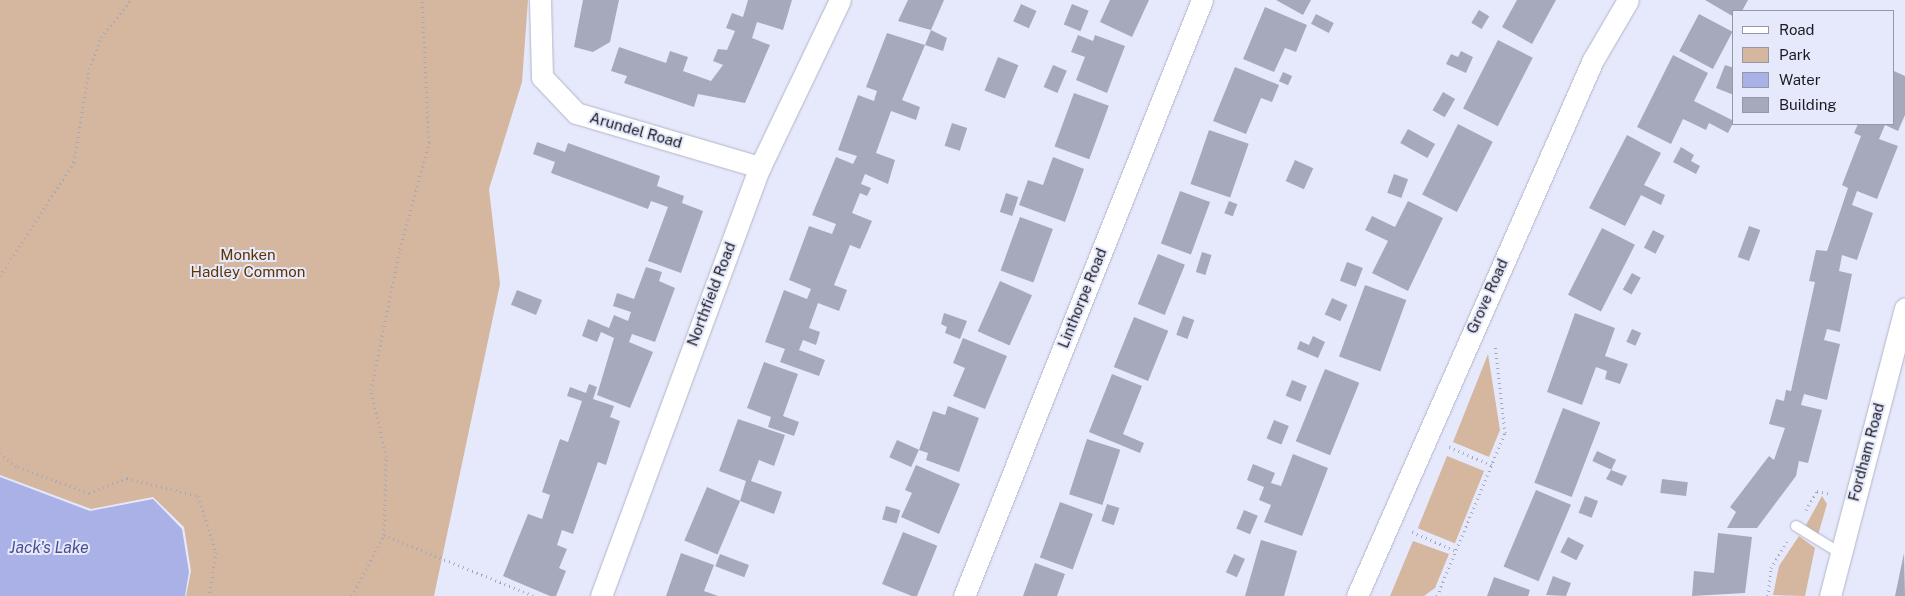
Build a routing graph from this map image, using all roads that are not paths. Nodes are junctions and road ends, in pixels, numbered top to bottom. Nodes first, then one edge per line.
1 (540, 0) edge
2 (840, 0) edge
3 (1202, 0) edge
4 (1628, 0) edge
5 (760, 167) junction
6 (1905, 309) edge
7 (1796, 526) dead end
8 (1840, 553) junction
9 (601, 596) edge
10 (964, 596) edge
11 (1357, 596) edge
12 (1830, 596) edge

1 - 5 street, Arundel Road
2 - 5 street, Northfield Road
3 - 10 street, Linthorpe Road
4 - 11 street, Grove Road
5 - 9 street, Northfield Road
6 - 8 street, Fordham Road
7 - 8 lane
8 - 12 street, Fordham Road

